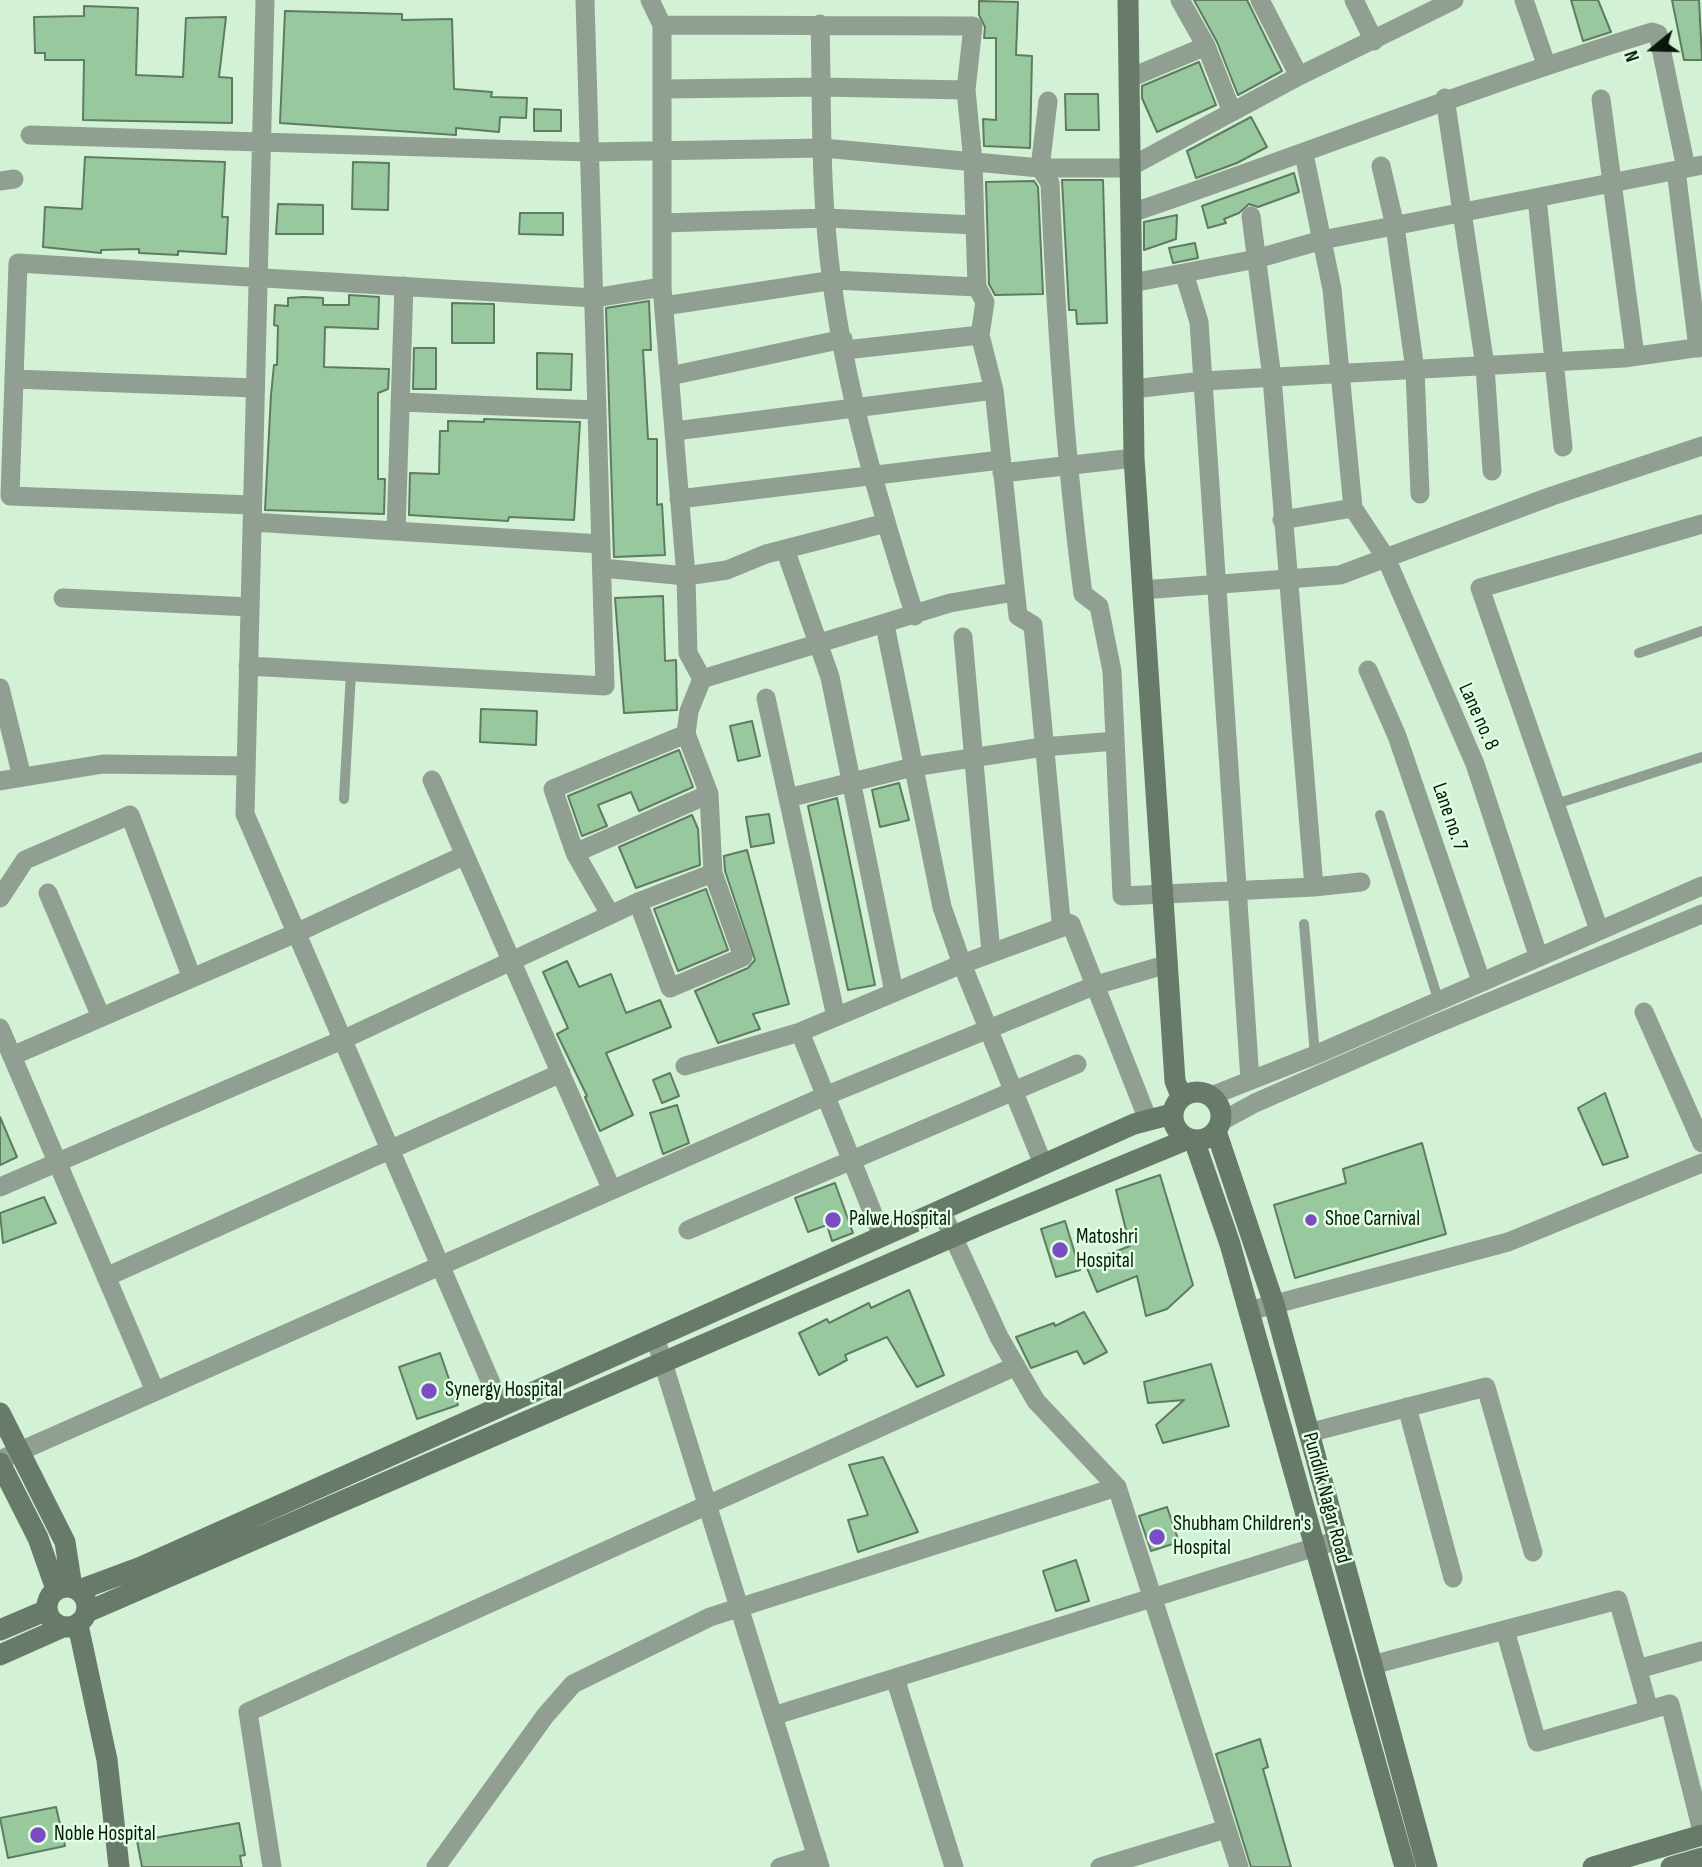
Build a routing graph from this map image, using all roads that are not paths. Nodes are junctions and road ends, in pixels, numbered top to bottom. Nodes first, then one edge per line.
1 (265, 0) edge
2 (585, 0) edge
3 (650, 0) edge
4 (1128, 0) edge
5 (1180, 0) edge
6 (1260, 0) edge
7 (1354, 0) edge
8 (1454, 0) edge
9 (1524, 0) edge
10 (1434, 5) edge
11 (820, 24) junction
12 (662, 25) junction
13 (1374, 41) junction
14 (1206, 46) junction
15 (1546, 64) junction
16 (1299, 76) junction
17 (1130, 78) junction
18 (822, 87) junction
19 (664, 89) junction
20 (967, 90) junction
21 (1445, 98) junction
22 (1601, 99) dead end
23 (1048, 101) dead end
24 (1232, 112) junction
25 (30, 135) dead end
26 (261, 141) junction
27 (823, 148) junction
28 (664, 150) junction
29 (589, 152) junction
30 (1304, 154) junction
31 (973, 162) junction
32 (1381, 166) dead end
33 (1040, 168) junction
34 (1128, 168) junction
35 (1688, 168) edge
36 (1614, 183) junction
37 (1537, 198) junction
38 (1464, 212) junction
39 (1131, 213) junction
40 (1251, 216) dead end
41 (826, 218) junction
42 (662, 222) junction
43 (975, 225) junction
44 (1395, 226) junction
45 (1322, 240) junction
46 (1256, 259) junction
47 (1184, 273) junction
48 (258, 278) junction
49 (1696, 278) edge
50 (834, 280) junction
51 (1132, 283) junction
52 (404, 286) junction
53 (976, 288) junction
54 (663, 296) junction
55 (594, 298) junction
56 (980, 335) junction
57 (844, 344) junction
58 (1700, 347) edge
59 (1635, 356) junction
60 (1556, 362) junction
61 (1485, 366) junction
62 (1415, 370) junction
63 (1342, 374) junction
64 (670, 376) junction
65 (1272, 378) junction
66 (14, 379) junction
67 (1203, 382) junction
68 (255, 388) junction
69 (1133, 388) junction
70 (994, 390) junction
71 (400, 402) junction
72 (857, 405) junction
73 (597, 410) junction
74 (675, 431) junction
75 (1702, 446) edge
76 (1563, 447) dead end
77 (1134, 458) junction
78 (1066, 465) junction
79 (1001, 466) junction
80 (1492, 471) dead end
81 (872, 476) junction
82 (1420, 494) dead end
83 (679, 499) junction
84 (1353, 508) junction
85 (252, 514) junction
86 (1282, 520) junction
87 (886, 523) junction
88 (1702, 524) edge
89 (396, 531) junction
90 (601, 544) junction
91 (785, 549) junction
92 (1386, 558) junction
93 (602, 568) junction
94 (686, 576) junction
95 (1287, 579) junction
96 (1217, 584) junction
97 (1142, 590) junction
98 (1014, 592) junction
99 (63, 598) dead end
100 (250, 607) junction
101 (915, 616) junction
102 (885, 625) junction
103 (1702, 631) edge
104 (963, 638) dead end
105 (819, 645) junction
106 (1639, 653) dead end
107 (248, 666) junction
108 (1368, 670) dead end
109 (351, 672) junction
110 (702, 679) junction
111 (0, 688) edge
112 (766, 698) dead end
113 (686, 734) junction
114 (1115, 741) junction
115 (1043, 747) junction
116 (1702, 757) edge
117 (974, 758) junction
118 (246, 766) junction
119 (914, 767) junction
120 (22, 778) junction
121 (432, 780) dead end
122 (0, 781) edge
123 (851, 782) junction
124 (709, 794) junction
125 (788, 798) junction
126 (344, 799) dead end
127 (1556, 804) junction
128 (1380, 815) dead end
129 (575, 853) junction
130 (465, 855) junction
131 (713, 873) junction
132 (1361, 882) dead end
133 (1702, 886) edge
134 (1314, 887) junction
135 (1239, 891) junction
136 (48, 893) dead end
137 (1164, 894) junction
138 (0, 898) edge
139 (638, 902) junction
140 (610, 914) junction
141 (1702, 914) edge
142 (1072, 924) junction
143 (1304, 924) dead end
144 (1599, 930) junction
145 (296, 933) junction
146 (991, 953) junction
147 (1538, 955) junction
148 (511, 960) junction
149 (962, 964) junction
150 (1168, 964) junction
151 (192, 978) junction
152 (1481, 981) junction
153 (1096, 985) junction
154 (894, 992) junction
155 (1438, 999) junction
156 (1644, 1012) dead end
157 (1401, 1016) junction
158 (102, 1017) junction
159 (835, 1017) junction
160 (0, 1028) edge
161 (988, 1029) junction
162 (800, 1032) junction
163 (1410, 1035) junction
164 (342, 1040) junction
165 (1315, 1055) junction
166 (12, 1056) junction
167 (1077, 1064) dead end
168 (685, 1066) dead end
169 (561, 1073) junction
170 (1250, 1080) junction
171 (1013, 1091) junction
172 (825, 1096) junction
173 (1211, 1096) junction
174 (1177, 1105) junction
175 (1148, 1120) junction
176 (1218, 1126) junction
177 (1191, 1140) junction
178 (1702, 1143) edge
179 (390, 1150) junction
180 (851, 1160) junction
181 (57, 1163) junction
182 (1702, 1163) edge
183 (1043, 1164) junction
184 (0, 1187) edge
185 (611, 1188) junction
186 (941, 1210) junction
187 (688, 1230) dead end
188 (882, 1236) junction
189 (953, 1236) junction
190 (439, 1265) junction
191 (106, 1277) junction
192 (1274, 1304) junction
193 (1249, 1311) junction
194 (655, 1337) junction
195 (663, 1362) junction
196 (1016, 1366) junction
197 (155, 1391) junction
198 (501, 1406) junction
199 (1407, 1407) junction
200 (0, 1413) edge
201 (1308, 1433) junction
202 (6, 1458) edge
203 (1116, 1487) junction
204 (708, 1504) junction
205 (1338, 1541) junction
206 (1315, 1547) junction
207 (1533, 1552) dead end
208 (1452, 1578) dead end
209 (69, 1589) junction
210 (1152, 1596) junction
211 (740, 1609) junction
212 (47, 1610) junction
213 (76, 1621) junction
214 (0, 1630) edge
215 (1506, 1630) junction
216 (1702, 1651) edge
217 (0, 1655) edge
218 (1373, 1665) junction
219 (1638, 1669) junction
220 (895, 1678) junction
221 (1649, 1710) junction
222 (773, 1716) junction
223 (1226, 1829) junction
224 (1699, 1835) edge
225 (819, 1861) edge
226 (1701, 1861) edge
227 (119, 1867) edge
228 (272, 1867) edge
229 (436, 1867) edge
230 (780, 1867) edge
231 (954, 1867) edge
232 (1100, 1867) edge
233 (1239, 1867) edge
234 (1405, 1867) edge
235 (1427, 1867) edge
236 (1593, 1867) edge
237 (1671, 1867) edge

1 - 26 street
2 - 29 street
3 - 12 street
4 - 17 main road
5 - 14 street
6 - 16 street
7 - 13 street
8 - 10 street
9 - 15 street
10 - 13 street
11 - 12 street
11 - 18 street
11 - 20 street
12 - 19 street
13 - 16 street
14 - 17 street
14 - 24 street
15 - 21 street
15 - 35 street
16 - 24 street
17 - 34 main road
18 - 19 street
18 - 20 street
18 - 27 street
19 - 28 street
20 - 31 street
21 - 30 street
21 - 38 street
22 - 36 street
23 - 33 street
24 - 34 street
25 - 26 street
26 - 29 street
26 - 48 street
27 - 28 street
27 - 31 street
27 - 41 street
28 - 29 street
28 - 42 street
29 - 55 street
30 - 39 street
30 - 45 street
31 - 33 street
31 - 43 street
32 - 44 street
33 - 34 street
33 - 78 street
34 - 39 main road
35 - 36 street
35 - 49 street
36 - 37 street
36 - 59 street
37 - 38 street
37 - 60 street
38 - 44 street
38 - 61 street
39 - 51 main road
40 - 46 street
41 - 42 street
41 - 43 street
41 - 50 street
42 - 54 street
43 - 53 street
44 - 45 street
44 - 62 street
45 - 46 street
45 - 63 street
46 - 47 street
46 - 65 street
47 - 51 street
47 - 67 street
48 - 52 street
48 - 66 street
48 - 68 street
49 - 58 street
50 - 53 street
50 - 54 street
50 - 57 street
51 - 69 main road
52 - 55 street
52 - 71 street
53 - 56 street
54 - 55 street
54 - 64 street
55 - 73 street
56 - 57 street
56 - 70 street
57 - 64 street
57 - 72 street
58 - 59 street
59 - 60 street
60 - 61 street
60 - 76 street
61 - 62 street
61 - 80 street
62 - 63 street
62 - 82 street
63 - 65 street
63 - 84 street
64 - 74 street
65 - 67 street
65 - 86 street
66 - 68 street
66 - 85 street
67 - 69 street
67 - 96 street
68 - 85 street
69 - 77 main road
70 - 72 street
70 - 79 street
71 - 73 street
71 - 89 street
72 - 74 street
72 - 81 street
73 - 90 street
74 - 83 street
75 - 92 street
77 - 78 street
77 - 97 main road
78 - 79 street
78 - 114 street
79 - 81 street
79 - 98 street
81 - 83 street
81 - 87 street
83 - 94 street
84 - 86 street
84 - 92 street, Lane no. 8
85 - 89 street
85 - 100 street
86 - 95 street
87 - 91 street
87 - 101 street
88 - 127 street
89 - 90 street
90 - 93 street
91 - 94 street
91 - 105 street
92 - 95 street
92 - 147 street, Lane no. 8
93 - 94 street
93 - 109 street
94 - 110 street
95 - 96 street
95 - 134 street
96 - 97 street
96 - 135 street
97 - 137 main road
98 - 101 street
98 - 115 street
99 - 100 street
100 - 107 street
101 - 102 street
102 - 105 street
102 - 119 street
103 - 106 lane
104 - 117 street
105 - 110 street
105 - 123 street
107 - 109 street
107 - 118 street
108 - 152 street, Lane no. 7
109 - 126 lane
110 - 113 street
111 - 120 street
112 - 125 street
113 - 124 street
113 - 129 street
114 - 115 street
114 - 137 street
115 - 117 street
115 - 142 street
116 - 127 lane
117 - 119 street
117 - 146 street
118 - 120 street
118 - 145 street
119 - 123 street
119 - 149 street
120 - 122 street
121 - 130 street
123 - 125 street
123 - 154 street
124 - 129 street
124 - 131 street
125 - 159 street
127 - 144 street
128 - 155 lane
129 - 140 street
130 - 145 street
130 - 148 street
131 - 139 street
131 - 139 street
132 - 134 street
133 - 144 street
134 - 135 street
135 - 137 street
135 - 170 street
136 - 158 street
137 - 150 main road
138 - 151 street
139 - 140 street
140 - 148 street
141 - 163 street
142 - 146 street
142 - 153 street
143 - 165 lane
144 - 147 street
145 - 151 street
145 - 164 street
146 - 149 street
147 - 152 street
148 - 164 street
148 - 169 street
149 - 154 street
149 - 161 street
150 - 153 street
150 - 174 main road
151 - 158 street
152 - 155 street
153 - 161 street
153 - 175 street
154 - 159 street
155 - 157 street
156 - 178 street
157 - 163 street
157 - 165 street
158 - 166 street
159 - 162 street
160 - 166 street
161 - 171 street
161 - 172 street
162 - 168 street
162 - 172 street
163 - 176 street
164 - 179 street
164 - 181 street
165 - 170 street
166 - 181 street
167 - 171 street
169 - 179 street
169 - 185 street
170 - 173 street
171 - 180 street
171 - 183 street
172 - 180 street
172 - 185 street
173 - 174 main road
173 - 176 main road
174 - 175 main road
174 - 177 main road
175 - 183 main road
176 - 177 main road
176 - 192 main road, Pundlik Nagar Road
177 - 189 main road
177 - 193 main road, Pundlik Nagar Road
179 - 190 street
179 - 191 street
180 - 187 street
180 - 188 street
181 - 184 street
181 - 191 street
182 - 192 street
183 - 186 main road
185 - 190 street
186 - 188 main road
186 - 189 street
188 - 194 main road
189 - 195 main road
189 - 196 street
190 - 197 street
190 - 198 street
191 - 197 street
192 - 193 street
192 - 201 main road, Pundlik Nagar Road
193 - 206 main road, Pundlik Nagar Road
194 - 195 street
194 - 198 main road
195 - 204 street
195 - 213 main road
196 - 203 street
196 - 204 street
197 - 202 street
198 - 209 main road
199 - 201 street
199 - 207 street
199 - 208 street
200 - 202 main road
201 - 205 main road, Pundlik Nagar Road
202 - 209 main road
203 - 210 street
203 - 211 street
204 - 211 street
204 - 228 street
205 - 206 street
205 - 218 main road, Pundlik Nagar Road
206 - 210 street
206 - 234 main road, Pundlik Nagar Road
209 - 212 main road
209 - 213 main road
210 - 220 street
210 - 223 street
211 - 222 street
211 - 229 street
212 - 213 main road
212 - 214 main road
213 - 217 main road
213 - 227 main road
215 - 218 street
215 - 219 street
215 - 221 street
216 - 219 street
218 - 235 main road, Pundlik Nagar Road
219 - 221 street
220 - 222 street
220 - 231 street
221 - 224 street
222 - 225 street
223 - 232 street
223 - 233 street
224 - 226 street
224 - 236 main road
225 - 230 street
226 - 237 main road

